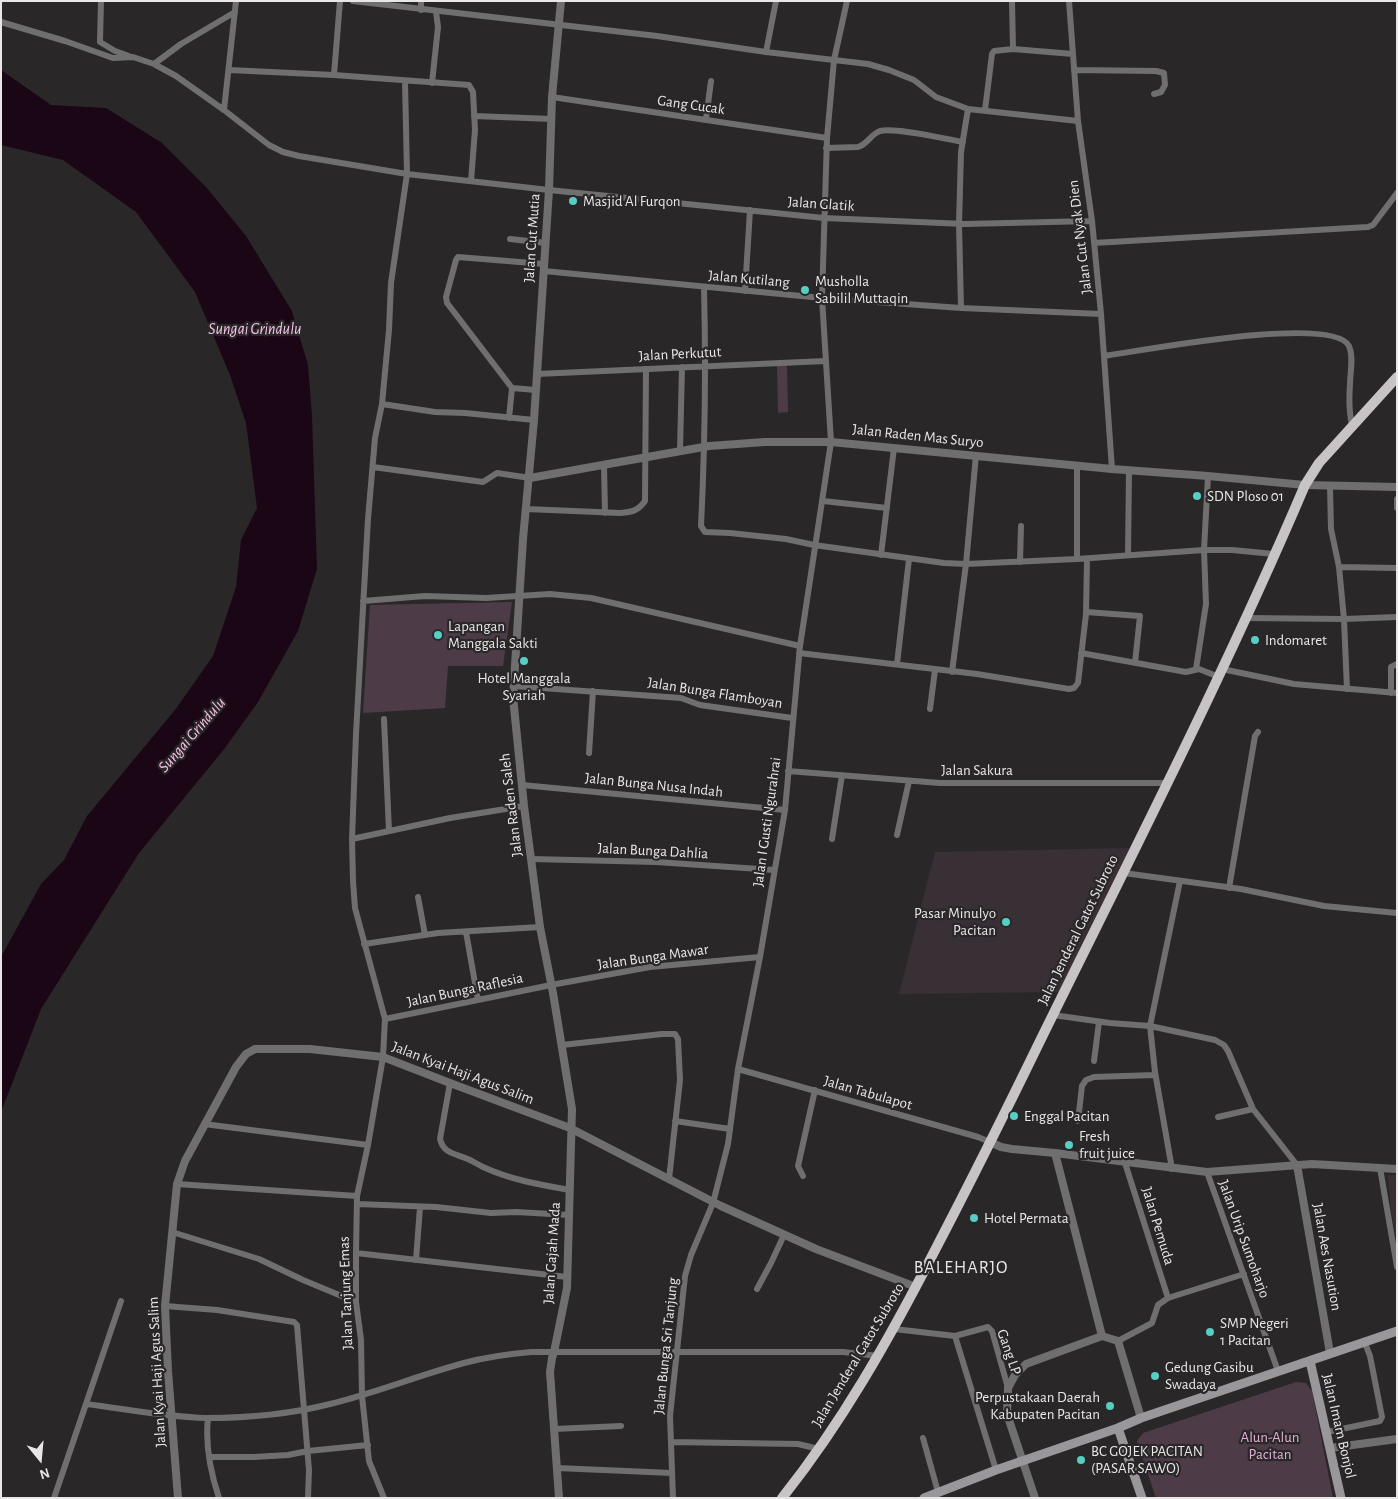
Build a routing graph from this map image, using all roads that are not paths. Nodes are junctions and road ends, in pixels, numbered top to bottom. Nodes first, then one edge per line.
1 (101, 1) edge
2 (236, 1) edge
3 (340, 1) edge
4 (353, 1) edge
5 (421, 1) edge
6 (562, 1) edge
7 (776, 1) edge
8 (847, 1) edge
9 (1012, 1) edge
10 (1069, 1) edge
11 (421, 10) junction
12 (234, 12) junction
13 (436, 12) junction
14 (1, 22) edge
15 (560, 25) junction
16 (1013, 50) junction
17 (766, 52) junction
18 (1073, 54) junction
19 (133, 57) junction
20 (834, 60) junction
21 (154, 64) junction
22 (229, 70) junction
23 (1074, 70) junction
24 (334, 75) junction
25 (405, 81) junction
26 (711, 81) dead end
27 (432, 83) junction
28 (1154, 94) dead end
29 (552, 97) junction
30 (968, 109) junction
31 (224, 110) junction
32 (985, 110) junction
33 (474, 116) junction
34 (706, 119) junction
35 (552, 120) junction
36 (1078, 121) junction
37 (827, 138) junction
38 (963, 142) junction
39 (826, 148) junction
40 (407, 174) junction
41 (471, 181) junction
42 (549, 190) junction
43 (1397, 194) edge
44 (750, 210) junction
45 (824, 218) junction
46 (1092, 221) junction
47 (959, 224) junction
48 (510, 239) dead end
49 (546, 242) junction
50 (1094, 243) junction
51 (544, 267) junction
52 (704, 287) junction
53 (745, 291) junction
54 (822, 298) junction
55 (961, 308) junction
56 (1101, 314) junction
57 (1104, 356) junction
58 (825, 361) junction
59 (706, 366) junction
60 (682, 367) junction
61 (646, 369) junction
62 (537, 374) junction
63 (1397, 377) edge
64 (512, 388) junction
65 (536, 390) junction
66 (382, 404) junction
67 (509, 418) junction
68 (534, 420) junction
69 (1352, 425) junction
70 (831, 442) junction
71 (705, 447) junction
72 (894, 448) junction
73 (680, 451) junction
74 (976, 455) junction
75 (644, 458) junction
76 (604, 465) junction
77 (1077, 466) junction
78 (373, 468) junction
79 (1112, 470) junction
80 (1129, 471) junction
81 (1208, 476) junction
82 (530, 478) junction
83 (1305, 485) junction
84 (1330, 487) junction
85 (1397, 487) edge
86 (1397, 499) edge
87 (823, 502) junction
88 (887, 508) junction
89 (1397, 508) edge
90 (526, 510) junction
91 (605, 513) junction
92 (1021, 526) dead end
93 (814, 546) junction
94 (1204, 550) junction
95 (1274, 554) junction
96 (882, 555) junction
97 (1128, 555) junction
98 (909, 559) junction
99 (1077, 559) junction
100 (1087, 559) junction
101 (1020, 562) junction
102 (966, 564) junction
103 (1339, 567) junction
104 (1397, 568) edge
105 (520, 596) junction
106 (363, 601) junction
107 (1086, 612) junction
108 (1397, 617) edge
109 (1246, 618) junction
110 (1344, 619) junction
111 (800, 650) junction
112 (1082, 653) junction
113 (1135, 663) junction
114 (897, 664) junction
115 (1397, 664) edge
116 (1196, 669) junction
117 (935, 670) junction
118 (952, 672) junction
119 (1227, 672) junction
120 (514, 686) junction
121 (1347, 689) junction
122 (593, 691) junction
123 (1394, 693) edge
124 (930, 709) dead end
125 (792, 718) junction
126 (384, 719) dead end
127 (1258, 732) dead end
128 (589, 753) dead end
129 (788, 771) junction
130 (842, 775) junction
131 (909, 781) junction
132 (1167, 783) junction
133 (522, 784) junction
134 (524, 806) junction
135 (784, 810) junction
136 (389, 831) junction
137 (898, 835) dead end
138 (352, 839) junction
139 (832, 839) dead end
140 (531, 859) junction
141 (774, 870) junction
142 (1124, 873) junction
143 (1180, 881) junction
144 (1229, 888) junction
145 (418, 897) dead end
146 (1397, 913) edge
147 (540, 927) junction
148 (466, 932) junction
149 (425, 935) junction
150 (364, 944) junction
151 (760, 957) junction
152 (551, 985) junction
153 (478, 1000) junction
154 (1053, 1015) junction
155 (385, 1019) junction
156 (1099, 1022) junction
157 (1150, 1026) junction
158 (562, 1045) junction
159 (383, 1057) junction
160 (1094, 1062) dead end
161 (738, 1069) junction
162 (1155, 1075) junction
163 (450, 1084) junction
164 (815, 1090) junction
165 (1253, 1109) junction
166 (1218, 1117) dead end
167 (675, 1121) junction
168 (1078, 1121) dead end
169 (204, 1124) junction
170 (570, 1128) junction
171 (730, 1129) junction
172 (990, 1142) junction
173 (368, 1145) junction
174 (1055, 1153) junction
175 (1125, 1162) junction
176 (1297, 1165) junction
177 (1172, 1168) junction
178 (1380, 1168) junction
179 (1397, 1169) edge
180 (1207, 1172) junction
181 (803, 1176) dead end
182 (669, 1179) junction
183 (177, 1184) junction
184 (570, 1190) junction
185 (357, 1196) junction
186 (713, 1203) junction
187 (357, 1204) junction
188 (420, 1207) junction
189 (569, 1215) junction
190 (172, 1232) junction
191 (784, 1234) junction
192 (356, 1253) junction
193 (416, 1260) junction
194 (1397, 1267) edge
195 (1244, 1274) junction
196 (567, 1277) junction
197 (916, 1286) junction
198 (757, 1289) dead end
199 (1168, 1298) junction
200 (121, 1301) dead end
201 (356, 1302) junction
202 (166, 1306) junction
203 (894, 1329) junction
204 (1397, 1331) edge
205 (955, 1336) junction
206 (1102, 1336) junction
207 (1118, 1341) junction
208 (1365, 1343) junction
209 (676, 1351) junction
210 (554, 1352) junction
211 (1330, 1353) junction
212 (878, 1356) junction
213 (1310, 1361) junction
214 (1278, 1371) junction
215 (1008, 1388) junction
216 (362, 1396) junction
217 (86, 1404) junction
218 (303, 1409) junction
219 (173, 1415) junction
220 (208, 1418) junction
221 (1141, 1418) junction
222 (621, 1426) dead end
223 (554, 1428) junction
224 (1118, 1428) junction
225 (1327, 1432) junction
226 (923, 1438) dead end
227 (1397, 1440) edge
228 (671, 1442) junction
229 (368, 1445) junction
230 (1330, 1448) junction
231 (819, 1449) junction
232 (308, 1451) junction
233 (209, 1457) junction
234 (1022, 1461) junction
235 (557, 1468) junction
236 (996, 1470) junction
237 (672, 1473) junction
238 (938, 1492) junction
239 (54, 1498) edge
240 (178, 1498) edge
241 (219, 1498) edge
242 (308, 1498) edge
243 (384, 1498) edge
244 (559, 1498) edge
245 (673, 1498) edge
246 (782, 1498) edge
247 (924, 1498) edge
248 (1035, 1498) edge
249 (1142, 1498) edge
250 (1341, 1498) edge

1 - 19 street
2 - 12 street
3 - 24 street
4 - 11 street
5 - 11 street
6 - 15 street, Jalan Cut Mutia
7 - 17 street
8 - 20 street, Jalan I Gusti Ngurahrai
9 - 16 street
10 - 18 street, Jalan Cut Nyak Dien
11 - 13 street
12 - 21 street
12 - 22 street
13 - 15 street
13 - 27 street
14 - 19 street
15 - 17 street
15 - 29 street, Jalan Cut Mutia
16 - 18 street
16 - 32 street
17 - 20 street
18 - 23 street, Jalan Cut Nyak Dien
19 - 21 street, Jalan Glatik
20 - 30 street
20 - 37 street, Jalan I Gusti Ngurahrai
21 - 31 street, Jalan Glatik
22 - 24 street
22 - 31 street
23 - 28 street
23 - 36 street, Jalan Cut Nyak Dien
24 - 25 street
25 - 27 street
25 - 40 street, Jalan Tanjung Emas
26 - 34 street
27 - 33 street
29 - 34 street, Gang Cucak
29 - 35 street, Jalan Cut Mutia
30 - 32 street
30 - 38 street
31 - 40 street, Jalan Glatik
32 - 36 street
33 - 35 street
33 - 41 street
34 - 37 street, Gang Cucak
35 - 42 street, Jalan Cut Mutia
36 - 46 street, Jalan Cut Nyak Dien
37 - 39 street, Jalan I Gusti Ngurahrai
38 - 39 street
38 - 47 street
39 - 45 street, Jalan I Gusti Ngurahrai
40 - 41 street, Jalan Glatik
40 - 66 street, Jalan Tanjung Emas
41 - 42 street, Jalan Glatik
42 - 44 street, Jalan Glatik
42 - 49 street, Jalan Cut Mutia
43 - 50 street
44 - 45 street, Jalan Glatik
44 - 53 street
45 - 47 street, Jalan Glatik
45 - 54 street, Jalan I Gusti Ngurahrai
46 - 47 street, Jalan Glatik
46 - 50 street, Jalan Cut Nyak Dien
47 - 55 street
48 - 49 street
49 - 51 street, Jalan Cut Mutia
50 - 56 street, Jalan Cut Nyak Dien
51 - 52 street, Jalan Kutilang
51 - 62 street, Jalan Cut Mutia
51 - 64 street, Jalan Kutilang
52 - 53 street, Jalan Kutilang
52 - 59 street
53 - 54 street, Jalan Kutilang
54 - 55 street, Jalan Kutilang
54 - 58 street, Jalan I Gusti Ngurahrai
55 - 56 street, Jalan Kutilang
56 - 57 street, Jalan Cut Nyak Dien
57 - 69 street
57 - 79 street, Jalan Cut Nyak Dien
58 - 59 street, Jalan Perkutut
58 - 70 street, Jalan I Gusti Ngurahrai
59 - 60 street, Jalan Perkutut
59 - 71 street
60 - 61 street, Jalan Perkutut
60 - 73 street
61 - 62 street, Jalan Perkutut
61 - 75 street
62 - 65 street, Jalan Cut Mutia
63 - 69 highway, Jalan Jenderal Gatot Subroto
64 - 65 street
64 - 67 street
65 - 68 street, Jalan Cut Mutia
66 - 67 street
66 - 78 street, Jalan Tanjung Emas
67 - 68 street
68 - 82 street, Jalan Cut Mutia
69 - 83 highway, Jalan Jenderal Gatot Subroto
70 - 71 street, Jalan Raden Mas Suryo
70 - 72 street, Jalan Raden Mas Suryo
70 - 87 street, Jalan I Gusti Ngurahrai
71 - 73 street, Jalan Raden Mas Suryo
71 - 93 street
72 - 74 street, Jalan Raden Mas Suryo
72 - 88 street
73 - 75 street, Jalan Raden Mas Suryo
74 - 77 street, Jalan Raden Mas Suryo
74 - 102 street
75 - 76 street, Jalan Raden Mas Suryo
75 - 91 street
76 - 82 street, Jalan Raden Mas Suryo
76 - 91 street
77 - 79 street, Jalan Raden Mas Suryo
77 - 99 street
78 - 82 street
78 - 106 street, Jalan Tanjung Emas
79 - 80 street, Jalan Raden Mas Suryo
80 - 81 street, Jalan Raden Mas Suryo
80 - 97 street
81 - 83 street, Jalan Raden Mas Suryo
81 - 94 street
82 - 90 street, Jalan Raden Saleh
83 - 84 street, Jalan Raden Mas Suryo
83 - 95 highway, Jalan Jenderal Gatot Subroto
84 - 85 street, Jalan Raden Mas Suryo
84 - 103 street
86 - 89 street
87 - 88 street
87 - 93 street, Jalan I Gusti Ngurahrai
88 - 96 street
90 - 91 street
90 - 105 street, Jalan Raden Saleh
92 - 101 street
93 - 96 street
93 - 111 street, Jalan I Gusti Ngurahrai
94 - 95 street
94 - 97 street
94 - 116 street
95 - 109 highway, Jalan Jenderal Gatot Subroto
96 - 98 street
97 - 100 street
98 - 102 street
98 - 114 street
99 - 100 street
99 - 101 street
100 - 107 street
101 - 102 street
102 - 118 street
103 - 104 street
103 - 110 street
105 - 106 street
105 - 111 street
105 - 120 street, Jalan Raden Saleh
106 - 138 street, Jalan Tanjung Emas
107 - 112 street
107 - 113 street
108 - 110 street
109 - 110 street
109 - 119 highway, Jalan Jenderal Gatot Subroto
110 - 121 street
111 - 114 street
111 - 125 street, Jalan I Gusti Ngurahrai
112 - 113 street
112 - 118 street
113 - 116 street
114 - 117 street
115 - 123 street
116 - 119 street
117 - 118 street
117 - 124 street
119 - 121 street
119 - 132 highway, Jalan Jenderal Gatot Subroto
120 - 122 street, Jalan Bunga Flamboyan
120 - 133 street, Jalan Raden Saleh
121 - 123 street
122 - 125 street, Jalan Bunga Flamboyan
122 - 128 street
125 - 129 street, Jalan I Gusti Ngurahrai
126 - 136 street
127 - 144 street
129 - 130 street, Jalan Sakura
129 - 135 street, Jalan I Gusti Ngurahrai
130 - 131 street, Jalan Sakura
130 - 139 street
131 - 132 street, Jalan Sakura
131 - 137 street
132 - 142 highway, Jalan Jenderal Gatot Subroto
133 - 134 street, Jalan Raden Saleh
133 - 135 street, Jalan Bunga Nusa Indah
134 - 136 street
134 - 140 street, Jalan Raden Saleh
135 - 141 street, Jalan I Gusti Ngurahrai
136 - 138 street
138 - 150 street, Jalan Tanjung Emas
140 - 141 street, Jalan Bunga Dahlia
140 - 147 street, Jalan Raden Saleh
141 - 151 street, Jalan I Gusti Ngurahrai
142 - 143 street
142 - 154 highway, Jalan Jenderal Gatot Subroto
143 - 144 street
143 - 157 street
144 - 146 street
145 - 149 street
147 - 148 street
147 - 152 street, Jalan Raden Saleh
148 - 149 street
148 - 153 street
149 - 150 street
150 - 155 street, Jalan Tanjung Emas
151 - 152 street, Jalan Bunga Mawar
151 - 161 street, Jalan I Gusti Ngurahrai
152 - 153 street, Jalan Bunga Raflesia
152 - 158 street, Jalan Raden Saleh
153 - 155 street, Jalan Bunga Raflesia
154 - 156 street
154 - 172 highway, Jalan Jenderal Gatot Subroto
155 - 159 street, Jalan Tanjung Emas
156 - 157 street
156 - 160 street
157 - 162 street
157 - 165 street
158 - 167 street
158 - 170 street, Jalan Raden Saleh
159 - 163 street, Jalan Kyai Haji Agus Salim
159 - 169 street, Jalan Kyai Haji Agus Salim
159 - 173 street, Jalan Tanjung Emas
161 - 164 street, Jalan Tabulapot
161 - 171 street, Jalan I Gusti Ngurahrai
162 - 168 street
162 - 177 street
163 - 170 street, Jalan Kyai Haji Agus Salim
163 - 184 street
164 - 172 street, Jalan Tabulapot
164 - 181 street
165 - 166 street
165 - 176 street
167 - 171 street
167 - 182 street
169 - 173 street
169 - 183 street, Jalan Kyai Haji Agus Salim
170 - 182 street, Jalan Kyai Haji Agus Salim
170 - 184 street, Jalan Gajah Mada
171 - 186 street, Jalan I Gusti Ngurahrai
172 - 174 street
172 - 197 highway, Jalan Jenderal Gatot Subroto
173 - 185 street, Jalan Tanjung Emas
174 - 175 street
174 - 206 street
175 - 177 street
175 - 199 street, Jalan Pemuda
176 - 178 street
176 - 180 street
176 - 211 street, Jalan Aes Nasution
177 - 180 street
178 - 179 street
178 - 194 street
180 - 195 street, Jalan Urip Sumoharjo
182 - 186 street, Jalan Kyai Haji Agus Salim
183 - 185 street
183 - 190 street, Jalan Kyai Haji Agus Salim
184 - 189 street, Jalan Gajah Mada
185 - 187 street, Jalan Tanjung Emas
186 - 191 street, Jalan Kyai Haji Agus Salim
186 - 209 street, Jalan Bunga Sri Tanjung
187 - 188 street
187 - 192 street, Jalan Tanjung Emas
188 - 189 street
188 - 193 street
189 - 196 street, Jalan Gajah Mada
190 - 201 street
190 - 202 street, Jalan Kyai Haji Agus Salim
191 - 197 street, Jalan Kyai Haji Agus Salim
191 - 198 street
192 - 193 street
192 - 201 street, Jalan Tanjung Emas
193 - 196 street
195 - 199 street
195 - 214 street, Jalan Urip Sumoharjo
196 - 210 street, Jalan Gajah Mada
197 - 203 highway, Jalan Jenderal Gatot Subroto
199 - 207 street
200 - 217 street
201 - 216 street, Jalan Tanjung Emas
202 - 218 street
202 - 219 street, Jalan Kyai Haji Agus Salim
203 - 205 street
203 - 212 highway, Jalan Jenderal Gatot Subroto
204 - 208 main road
205 - 215 street, Gang LP
205 - 236 street
206 - 207 street
206 - 215 street
207 - 221 street
208 - 211 main road
208 - 225 street
209 - 210 street
209 - 212 street
209 - 228 street, Jalan Bunga Sri Tanjung
210 - 216 street
210 - 223 street, Jalan Gajah Mada
211 - 213 main road
212 - 231 highway, Jalan Jenderal Gatot Subroto
213 - 214 main road
213 - 225 main road, Jalan Imam Bonjol
214 - 221 main road
215 - 234 street
216 - 218 street
216 - 229 street, Jalan Tanjung Emas
217 - 219 street
217 - 239 street
218 - 220 street
218 - 232 street
219 - 220 street
219 - 240 street, Jalan Kyai Haji Agus Salim
220 - 233 street
221 - 224 main road
222 - 223 street
223 - 235 street, Jalan Gajah Mada
224 - 234 main road
224 - 249 main road
225 - 230 main road, Jalan Imam Bonjol
226 - 238 street
227 - 230 street
228 - 231 street
228 - 237 street, Jalan Bunga Sri Tanjung
229 - 232 street
229 - 243 street, Jalan Tanjung Emas
230 - 250 main road, Jalan Imam Bonjol
231 - 246 highway, Jalan Jenderal Gatot Subroto
232 - 233 street
232 - 242 street
233 - 241 street
234 - 236 main road
234 - 248 street
235 - 237 street
235 - 244 street, Jalan Gajah Mada
236 - 238 main road
237 - 245 street, Jalan Bunga Sri Tanjung
238 - 247 main road

